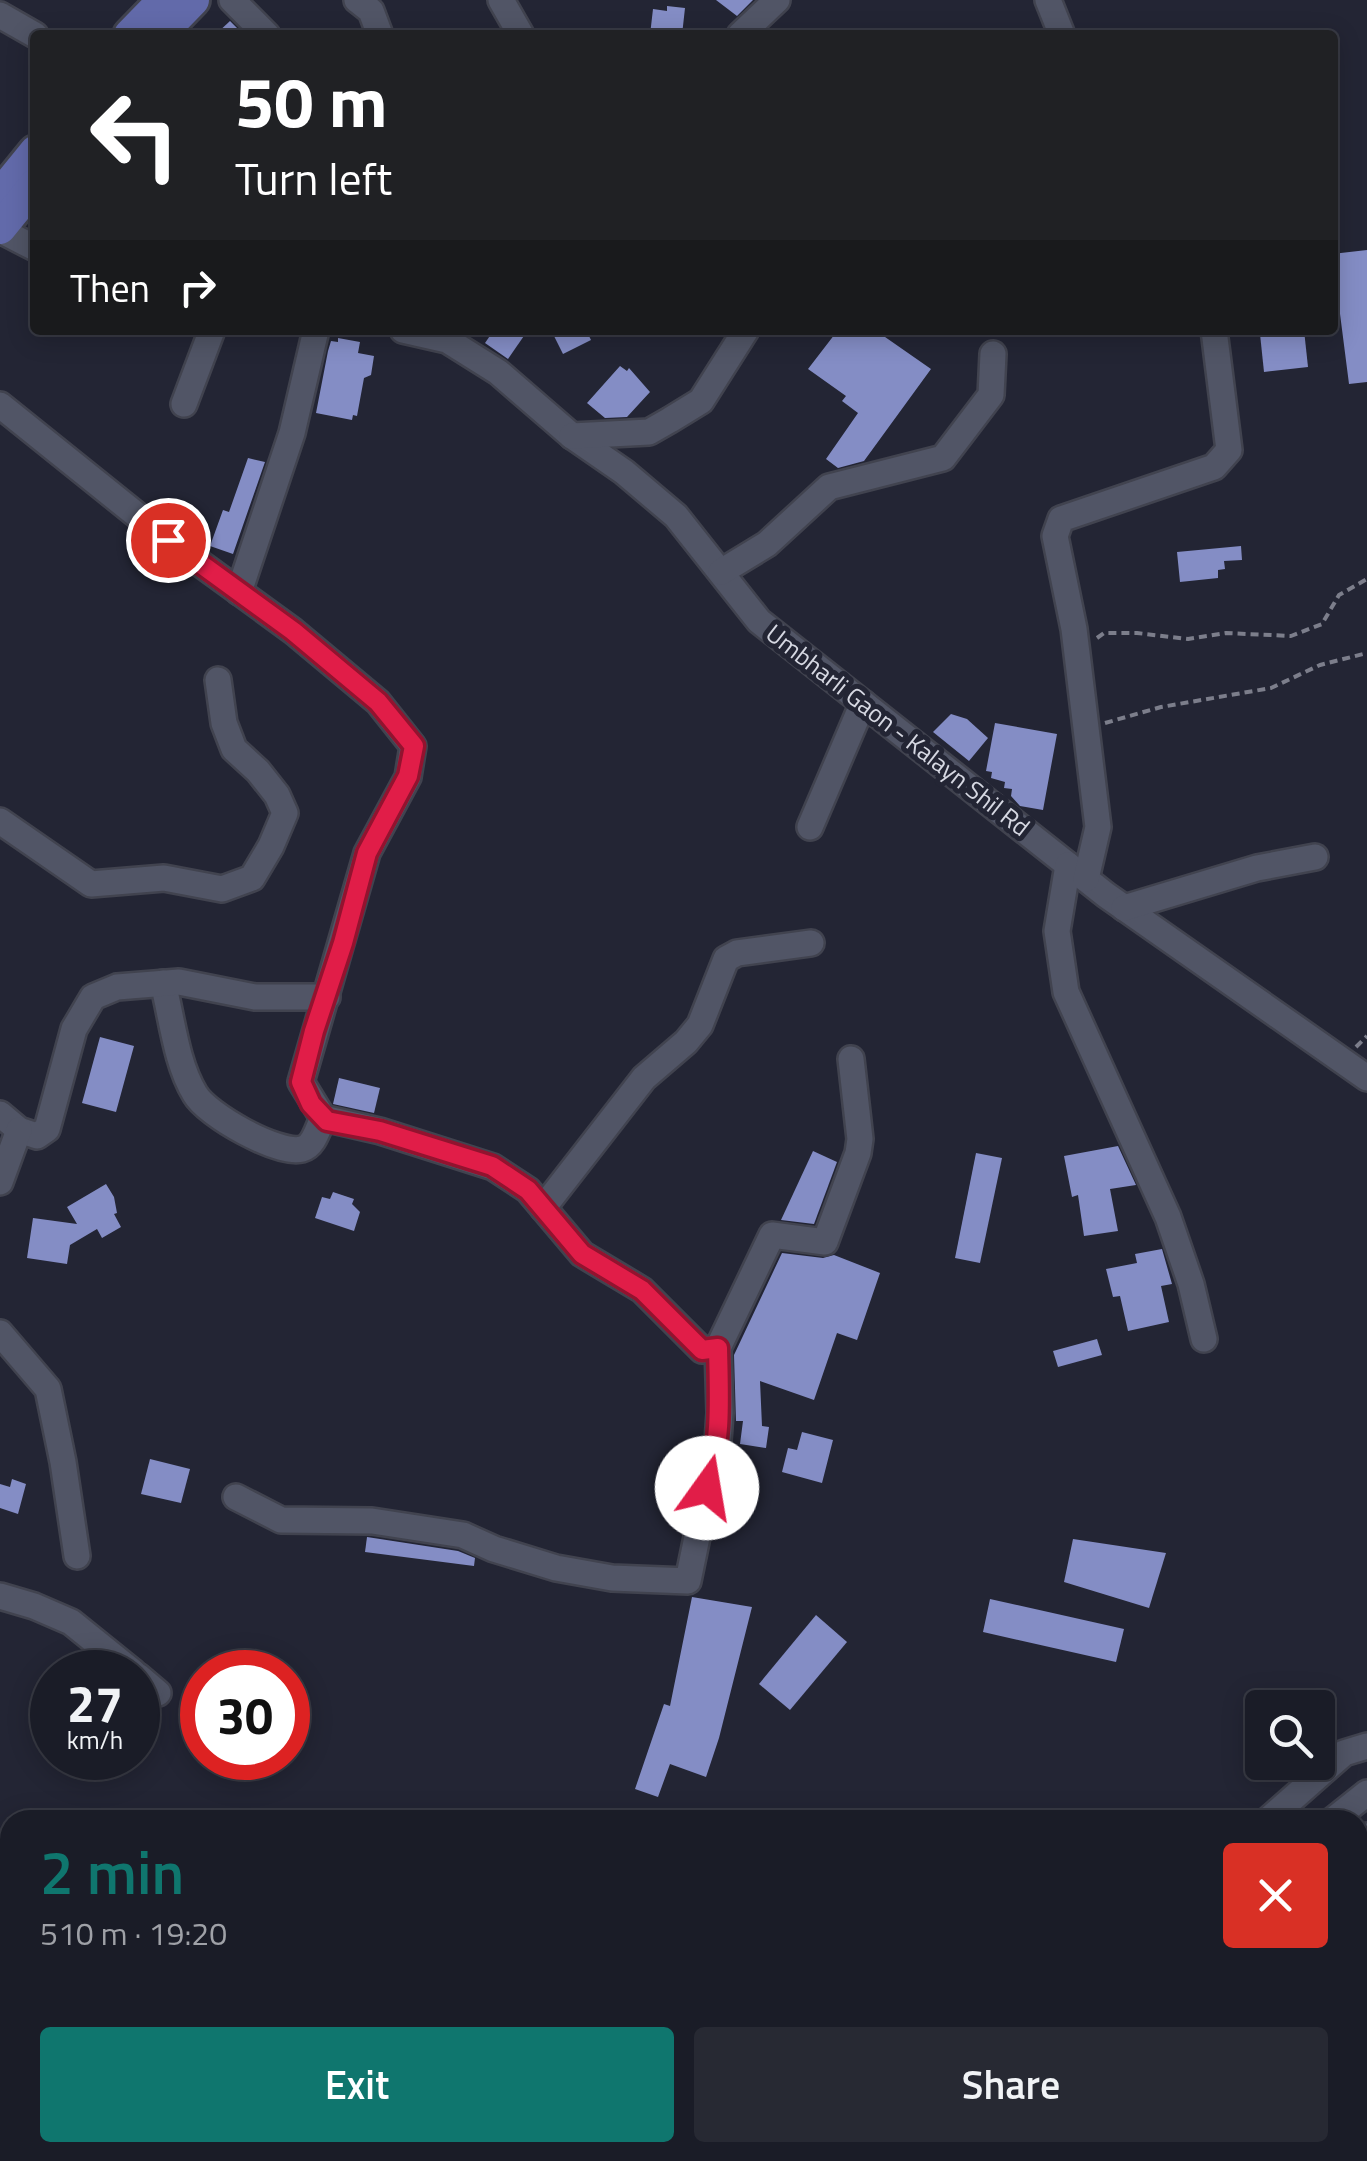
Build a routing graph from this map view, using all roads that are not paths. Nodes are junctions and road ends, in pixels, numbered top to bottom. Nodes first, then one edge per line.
1 (164, 0) edge
2 (193, 0) edge
3 (232, 0) edge
4 (357, 0) edge
5 (501, 0) edge
6 (777, 0) edge
7 (1048, 0) edge
8 (0, 15) edge
9 (135, 30) edge
10 (164, 30) edge
11 (262, 30) edge
12 (378, 30) edge
13 (518, 30) edge
14 (745, 30) edge
15 (1060, 30) edge
16 (30, 33) edge
17 (30, 158) edge
18 (30, 191) edge
19 (0, 195) edge
20 (0, 229) edge
21 (30, 245) edge
22 (210, 335) edge
23 (315, 335) edge
24 (425, 335) edge
25 (743, 335) edge
26 (1215, 335) edge
27 (993, 354) dead end
28 (184, 404) dead end
29 (0, 405) edge
30 (572, 436) junction
31 (720, 572) junction
32 (239, 592) junction
33 (218, 680) dead end
34 (863, 703) junction
35 (0, 821) edge
36 (810, 828) dead end
37 (1315, 856) dead end
38 (1077, 872) junction
39 (1124, 908) junction
40 (811, 943) dead end
41 (163, 983) junction
42 (327, 997) junction
43 (851, 1059) dead end
44 (1367, 1078) edge
45 (323, 1118) junction
46 (10, 1122) edge
47 (0, 1182) edge
48 (543, 1208) junction
49 (0, 1333) edge
50 (1204, 1339) dead end
51 (718, 1348) junction
52 (236, 1497) dead end
53 (76, 1556) dead end
54 (0, 1596) edge
55 (106, 1650) edge
56 (1355, 1750) edge
57 (1367, 1772) edge
58 (1367, 1792) edge
59 (1280, 1810) edge
60 (1345, 1810) edge

1 - 9 main road
2 - 10 main road
3 - 11 street
4 - 12 street
5 - 13 street
6 - 14 street
7 - 15 street
8 - 16 street
17 - 19 main road
18 - 20 main road
20 - 21 street
22 - 28 street
23 - 32 street
24 - 30 street, Umbharli Gaon - Kalayn Shil Rd
25 - 30 street
26 - 38 street
27 - 31 street
29 - 32 street
30 - 31 street, Umbharli Gaon - Kalayn Shil Rd
31 - 34 street, Umbharli Gaon - Kalayn Shil Rd
32 - 42 street
33 - 35 street
34 - 36 street
34 - 38 street, Umbharli Gaon - Kalayn Shil Rd
37 - 39 street
38 - 39 street, Umbharli Gaon - Kalayn Shil Rd
38 - 50 street
39 - 44 street, Umbharli Gaon - Kalayn Shil Rd
40 - 48 street
41 - 42 street
41 - 45 street
41 - 46 street
42 - 45 street
43 - 51 street
45 - 48 street
46 - 47 street
48 - 51 street
49 - 53 street
51 - 52 street
54 - 55 street
56 - 57 street
56 - 59 street
58 - 60 street

